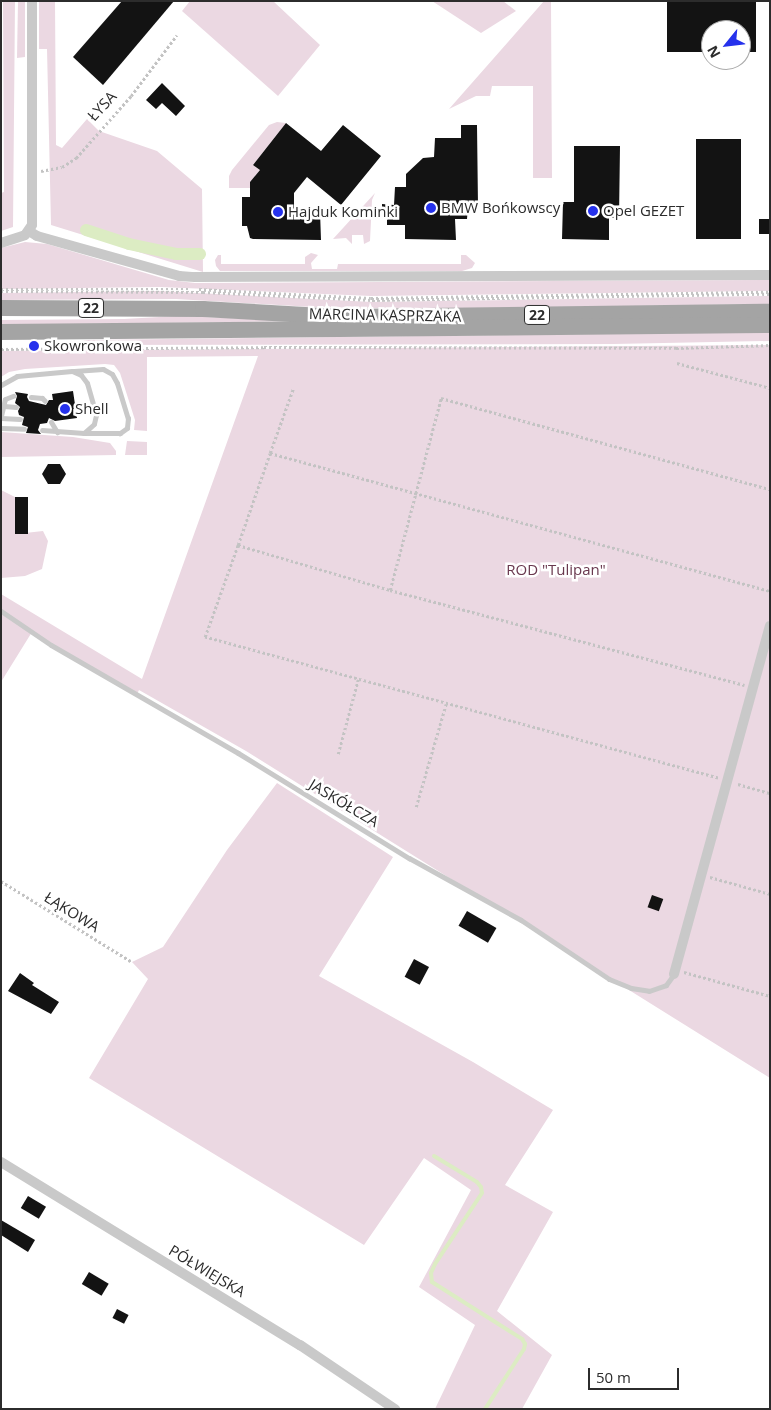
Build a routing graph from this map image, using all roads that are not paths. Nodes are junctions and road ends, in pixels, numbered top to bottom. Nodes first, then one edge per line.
1 (32, 1) edge
2 (29, 231) junction
3 (1, 242) edge
4 (770, 275) edge
5 (1, 308) edge
6 (770, 312) edge
7 (770, 325) edge
8 (1, 332) edge
9 (72, 371) junction
10 (1, 385) edge
11 (13, 396) dead end
12 (31, 397) dead end
13 (45, 401) dead end
14 (4, 406) junction
15 (16, 407) dead end
16 (1, 417) edge
17 (20, 419) dead end
18 (51, 422) dead end
19 (1, 428) edge
20 (24, 429) dead end
21 (42, 430) dead end
22 (57, 432) junction
23 (84, 433) junction
24 (1, 611) edge
25 (770, 626) edge
26 (675, 972) joint
27 (1, 1162) edge
28 (395, 1409) edge

1 - 2 street
2 - 3 street
2 - 4 street
5 - 6 main road, MARCINA KASPRZAKA / 22
7 - 8 main road, MARCINA KASPRZAKA / 22
9 - 10 lane
9 - 23 lane
9 - 23 lane
11 - 14 lane
12 - 13 lane
14 - 15 lane
14 - 16 lane
16 - 17 lane
18 - 22 lane
19 - 20 lane
21 - 22 lane
22 - 23 lane
24 - 26 lane, JASKÓŁCZA
25 - 26 street
27 - 28 street, PÓŁWIEJSKA

